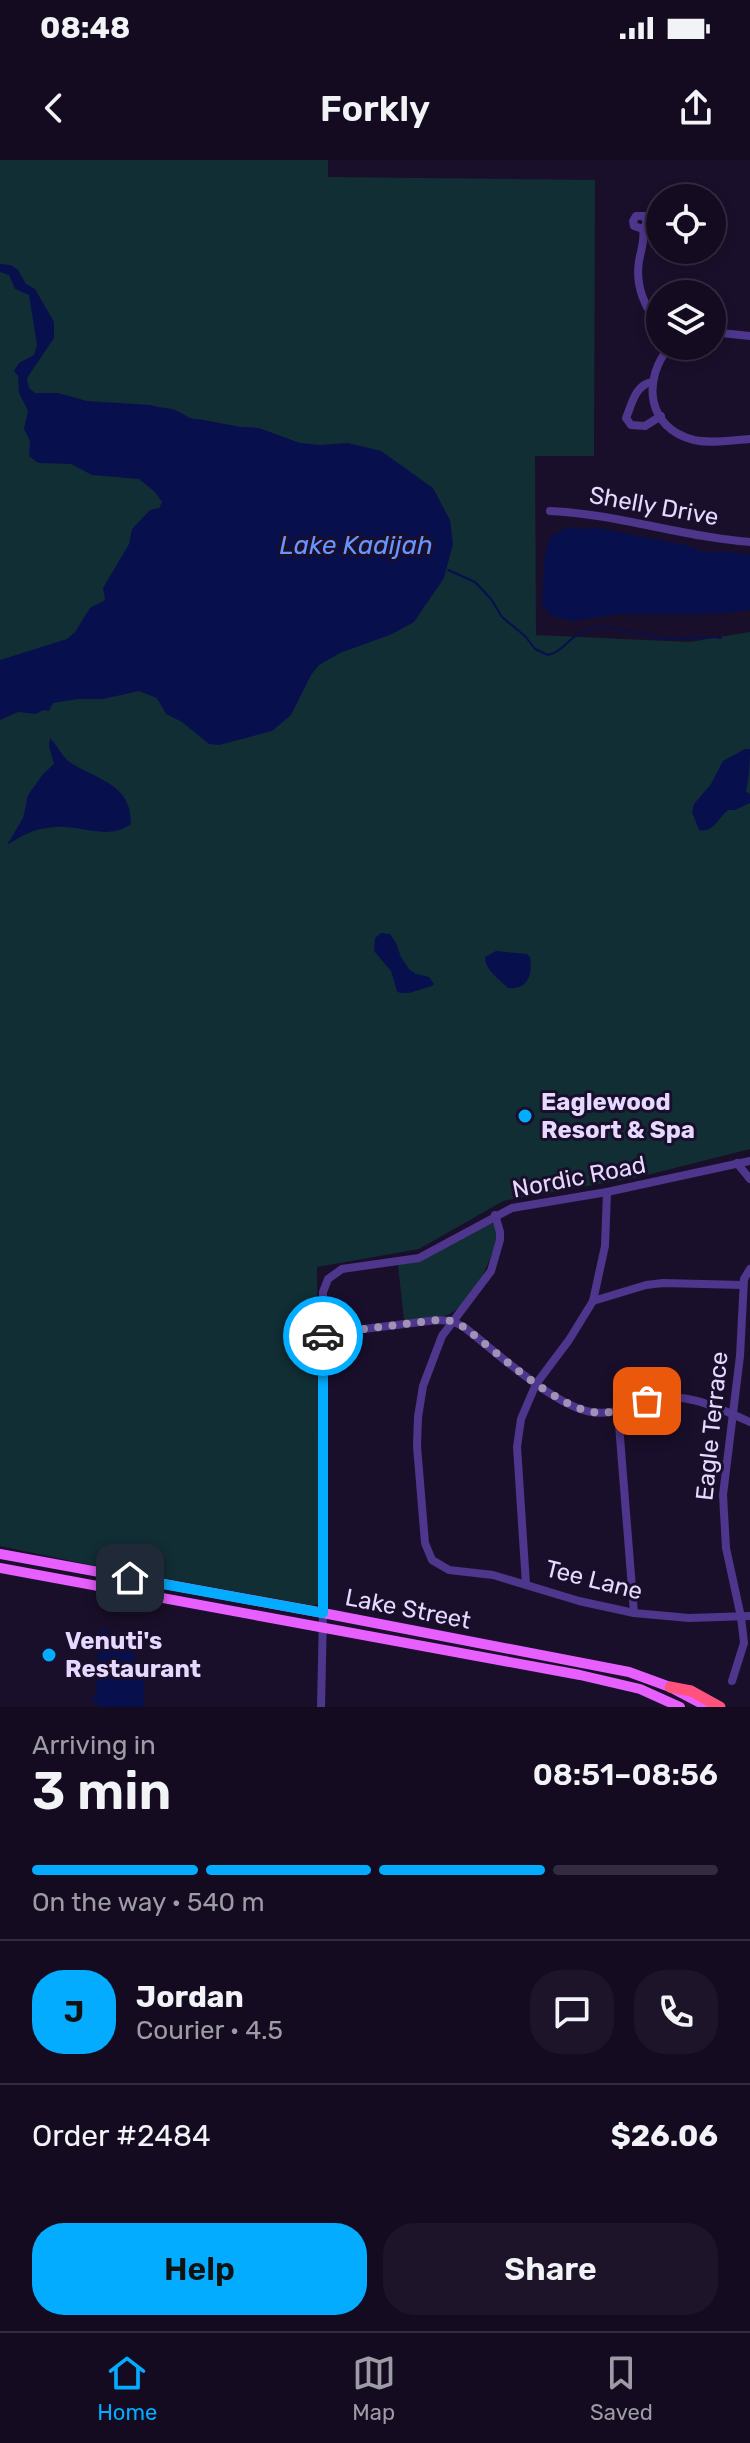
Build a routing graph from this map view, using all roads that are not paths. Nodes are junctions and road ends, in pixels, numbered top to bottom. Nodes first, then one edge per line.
1 (643, 229) dead end
2 (646, 307) edge
3 (726, 333) edge
4 (750, 336) edge
5 (659, 360) edge
6 (652, 382) junction
7 (661, 416) junction
8 (750, 439) edge
9 (550, 511) dead end
10 (750, 542) edge
11 (750, 1161) edge
12 (737, 1163) junction
13 (750, 1179) edge
14 (607, 1192) junction
15 (495, 1215) junction
16 (750, 1269) edge
17 (743, 1285) junction
18 (593, 1301) junction
19 (452, 1321) junction
20 (323, 1334) junction
21 (536, 1384) junction
22 (618, 1412) junction
23 (732, 1415) junction
24 (750, 1422) edge
25 (0, 1554) edge
26 (0, 1568) edge
27 (526, 1584) junction
28 (323, 1613) junction
29 (634, 1613) junction
30 (746, 1617) edge
31 (323, 1628) junction
32 (732, 1681) dead end
33 (670, 1687) junction
34 (321, 1707) edge
35 (680, 1707) edge
36 (708, 1707) edge
37 (720, 1707) edge

1 - 2 street
3 - 4 street
5 - 6 street
6 - 7 street
6 - 7 street
7 - 8 street
9 - 10 street, Shelly Drive
11 - 12 street, Nordic Road
12 - 13 street
12 - 14 street, Nordic Road
14 - 15 street, Nordic Road
14 - 18 street
15 - 19 street
15 - 20 street, Nordic Road
16 - 17 street, Eagle Terrace
17 - 18 street
17 - 23 street, Eagle Terrace
18 - 21 street
19 - 20 street
19 - 21 street
19 - 27 street, Tee Lane
20 - 28 street
21 - 22 street
21 - 27 street
22 - 23 street
22 - 29 street
23 - 24 street
23 - 30 street, Eagle Terrace
25 - 28 main road, Lake Street
26 - 31 main road, Lake Street
27 - 29 street, Tee Lane
28 - 31 street
28 - 33 main road, Lake Street
29 - 30 street, Tee Lane
30 - 32 street, Eagle Terrace
31 - 34 street
31 - 35 main road, Lake Street
33 - 36 main road, Lake Street
33 - 37 highway

